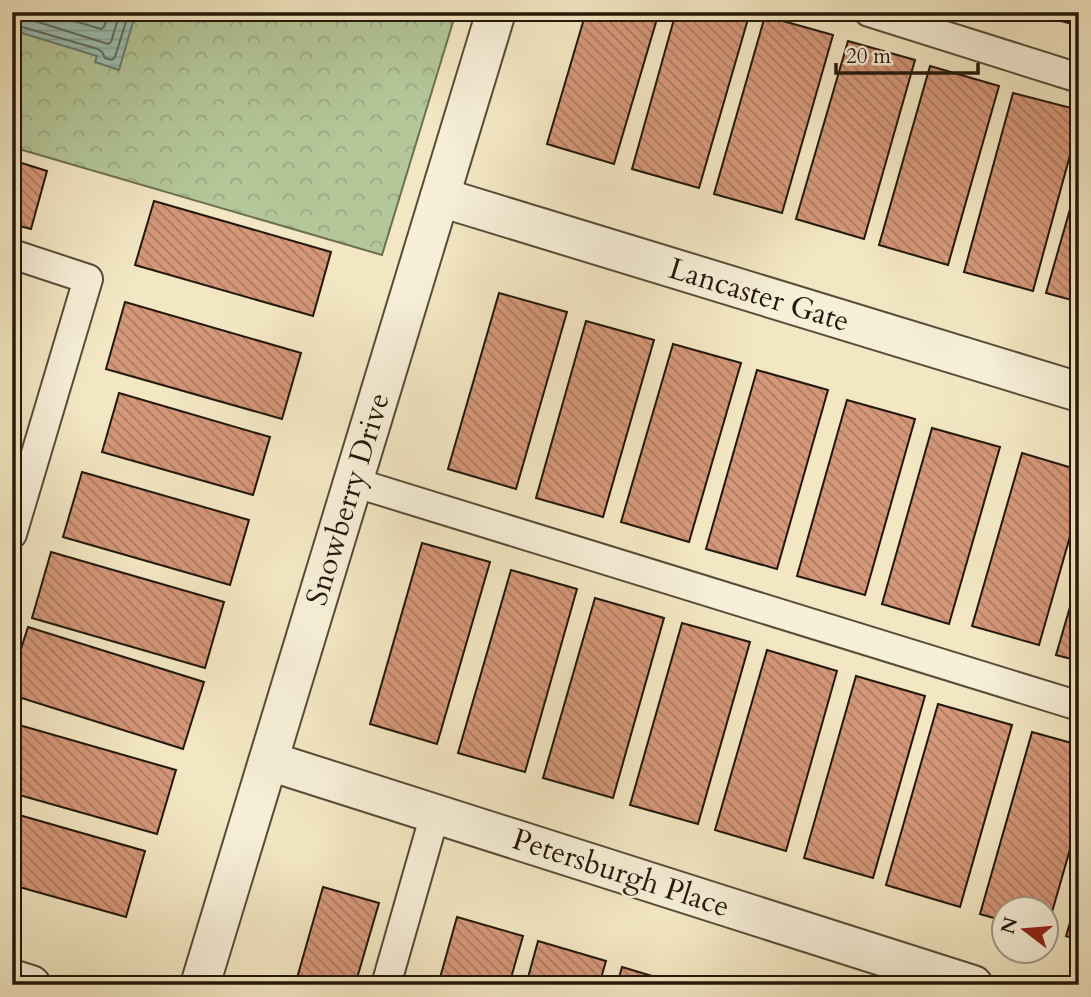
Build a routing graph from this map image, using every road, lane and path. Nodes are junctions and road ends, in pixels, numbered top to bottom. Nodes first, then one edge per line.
1 (496, 12) edge
2 (869, 12) edge
3 (1079, 78) edge
4 (440, 197) junction
5 (12, 254) edge
6 (1079, 392) edge
7 (353, 482) junction
8 (12, 534) edge
9 (1079, 706) edge
10 (268, 761) junction
11 (435, 814) junction
12 (12, 979) edge
13 (31, 985) edge
14 (200, 985) edge
15 (386, 985) edge
16 (973, 985) edge

1 - 4 street, Snowberry Drive
2 - 3 lane
4 - 6 street, Lancaster Gate
4 - 7 street, Snowberry Drive
5 - 8 lane
7 - 9 lane
7 - 10 street, Snowberry Drive
10 - 11 street, Petersburgh Place
10 - 14 street, Snowberry Drive
11 - 15 lane
11 - 16 street, Petersburgh Place
12 - 13 street

